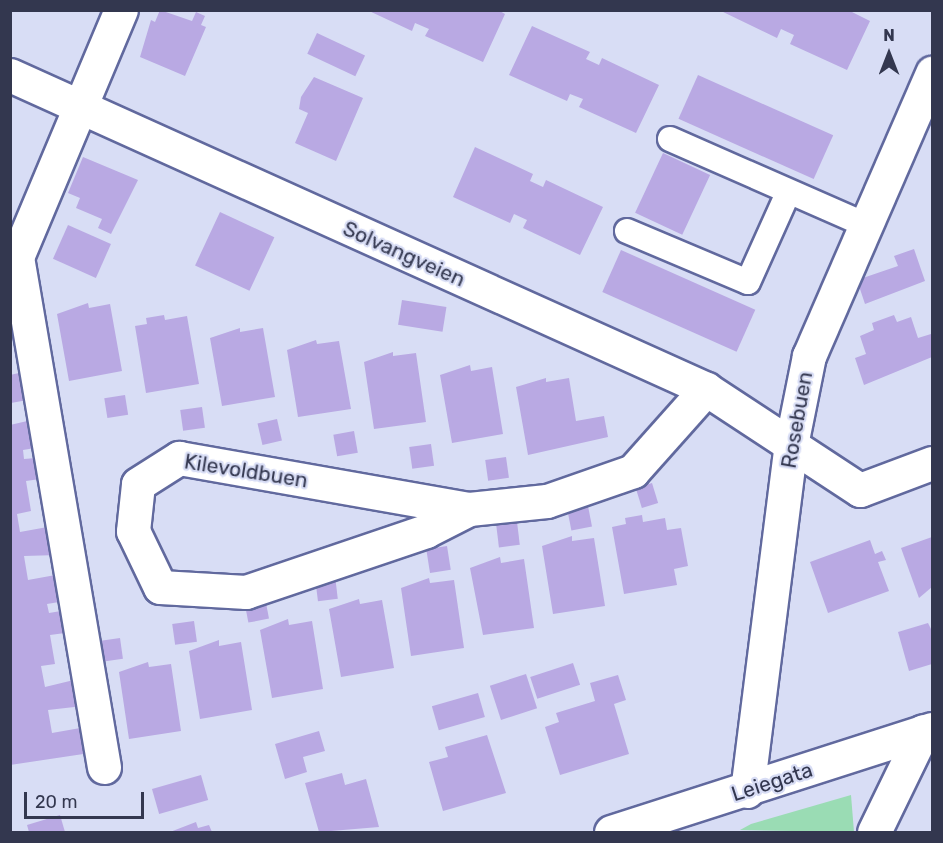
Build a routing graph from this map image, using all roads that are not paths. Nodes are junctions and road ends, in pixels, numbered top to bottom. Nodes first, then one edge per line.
1 (121, 10) edge
2 (933, 73) edge
3 (10, 75) edge
4 (80, 107) junction
5 (670, 139) dead end
6 (788, 193) junction
7 (866, 225) junction
8 (627, 231) dead end
9 (706, 389) junction
10 (791, 445) junction
11 (933, 463) edge
12 (469, 508) junction
13 (928, 730) edge
14 (104, 767) dead end
15 (747, 791) junction
16 (611, 832) edge
17 (874, 832) edge

1 - 4 street
2 - 7 street, Rosebuen
3 - 4 street, Solvangveien
4 - 9 street, Solvangveien
4 - 14 street
5 - 6 lane
6 - 7 lane
6 - 8 lane
7 - 10 street, Rosebuen
9 - 10 street, Solvangveien
9 - 12 street, Kilevoldbuen
10 - 11 street, Solvangveien
10 - 15 street, Rosebuen
12 - 12 street, Kilevoldbuen
13 - 15 street, Leiegata
13 - 17 street
15 - 16 street, Leiegata

